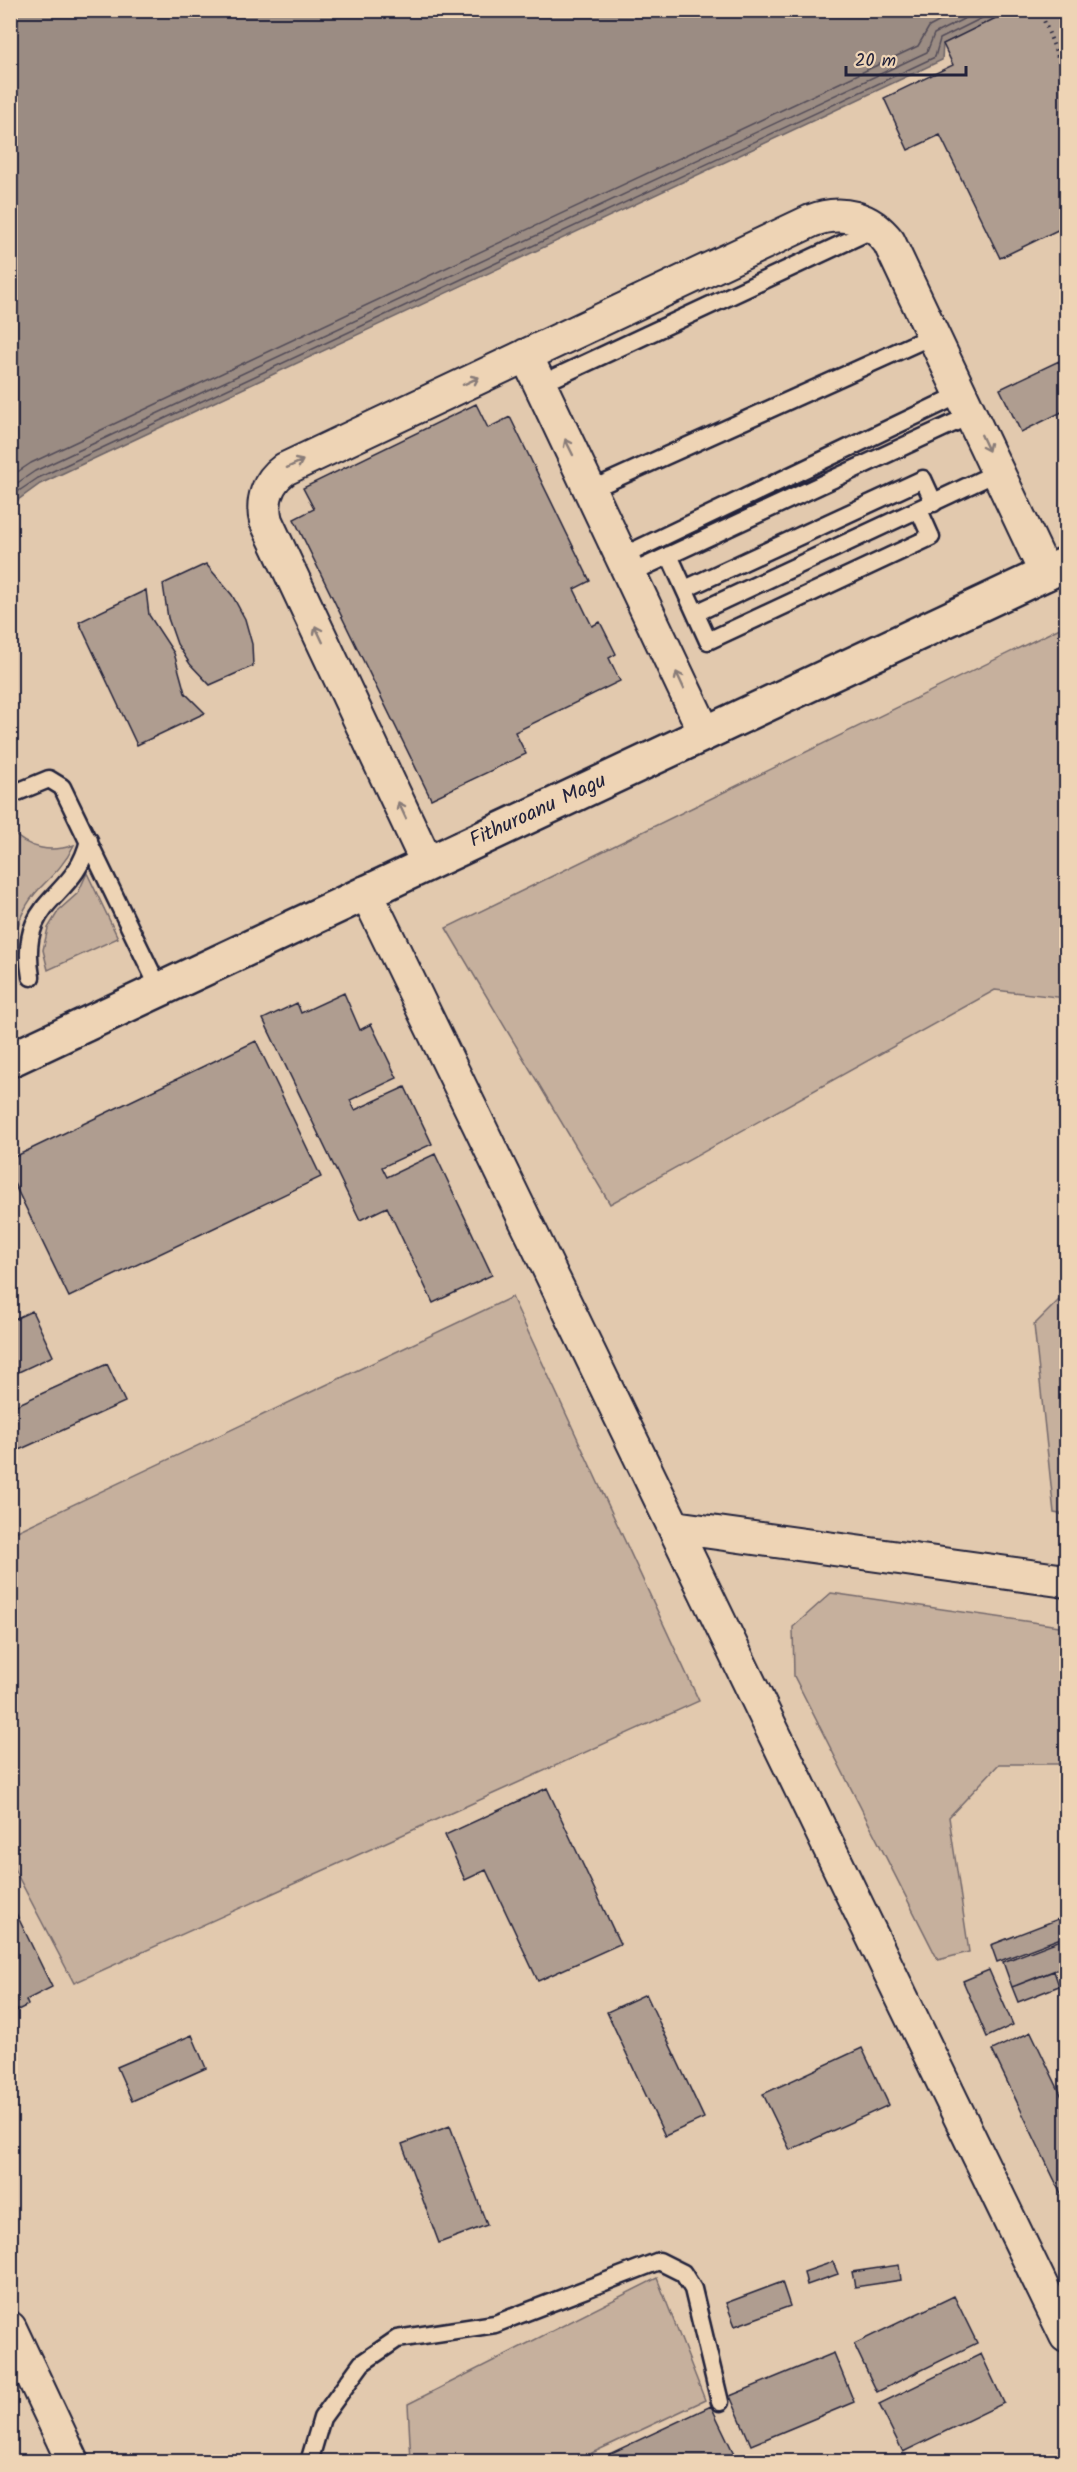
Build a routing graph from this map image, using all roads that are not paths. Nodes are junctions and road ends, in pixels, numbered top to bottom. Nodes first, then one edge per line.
1 (876, 228) junction
2 (934, 335) junction
3 (526, 355) junction
4 (539, 385) junction
5 (966, 405) junction
6 (998, 472) junction
7 (590, 490) junction
8 (926, 506) junction
9 (669, 555) junction
10 (625, 565) junction
11 (1056, 569) edge
12 (685, 589) junction
13 (696, 613) junction
14 (705, 733) junction
15 (10, 795) edge
16 (89, 840) junction
17 (427, 863) junction
18 (366, 892) junction
19 (32, 976) dead end
20 (160, 990) junction
21 (10, 1060) edge
22 (674, 1527) junction
23 (1066, 1581) edge
24 (10, 2328) edge
25 (1066, 2336) edge
26 (720, 2402) dead end
27 (74, 2462) edge
28 (309, 2462) edge

1 - 2 street
1 - 3 street
1 - 4 lane
2 - 5 street
2 - 7 lane
3 - 4 street
17 -> 3 street
7 -> 4 street
5 -> 6 street
5 - 9 lane
5 - 10 lane
6 - 8 lane
6 - 11 street
7 - 10 street
8 - 12 lane
8 - 13 lane
8 - 13 lane
9 - 10 lane
9 - 12 lane
14 -> 10 street
11 - 14 street, Fithuroanu Magu
12 - 13 lane
14 - 17 street, Fithuroanu Magu
15 - 16 lane
16 - 19 lane
16 - 20 lane
17 - 18 street, Fithuroanu Magu
18 - 20 street, Fithuroanu Magu
18 - 22 street
20 - 21 street, Fithuroanu Magu
22 - 23 street
22 - 25 street
24 - 27 street
26 - 28 lane

